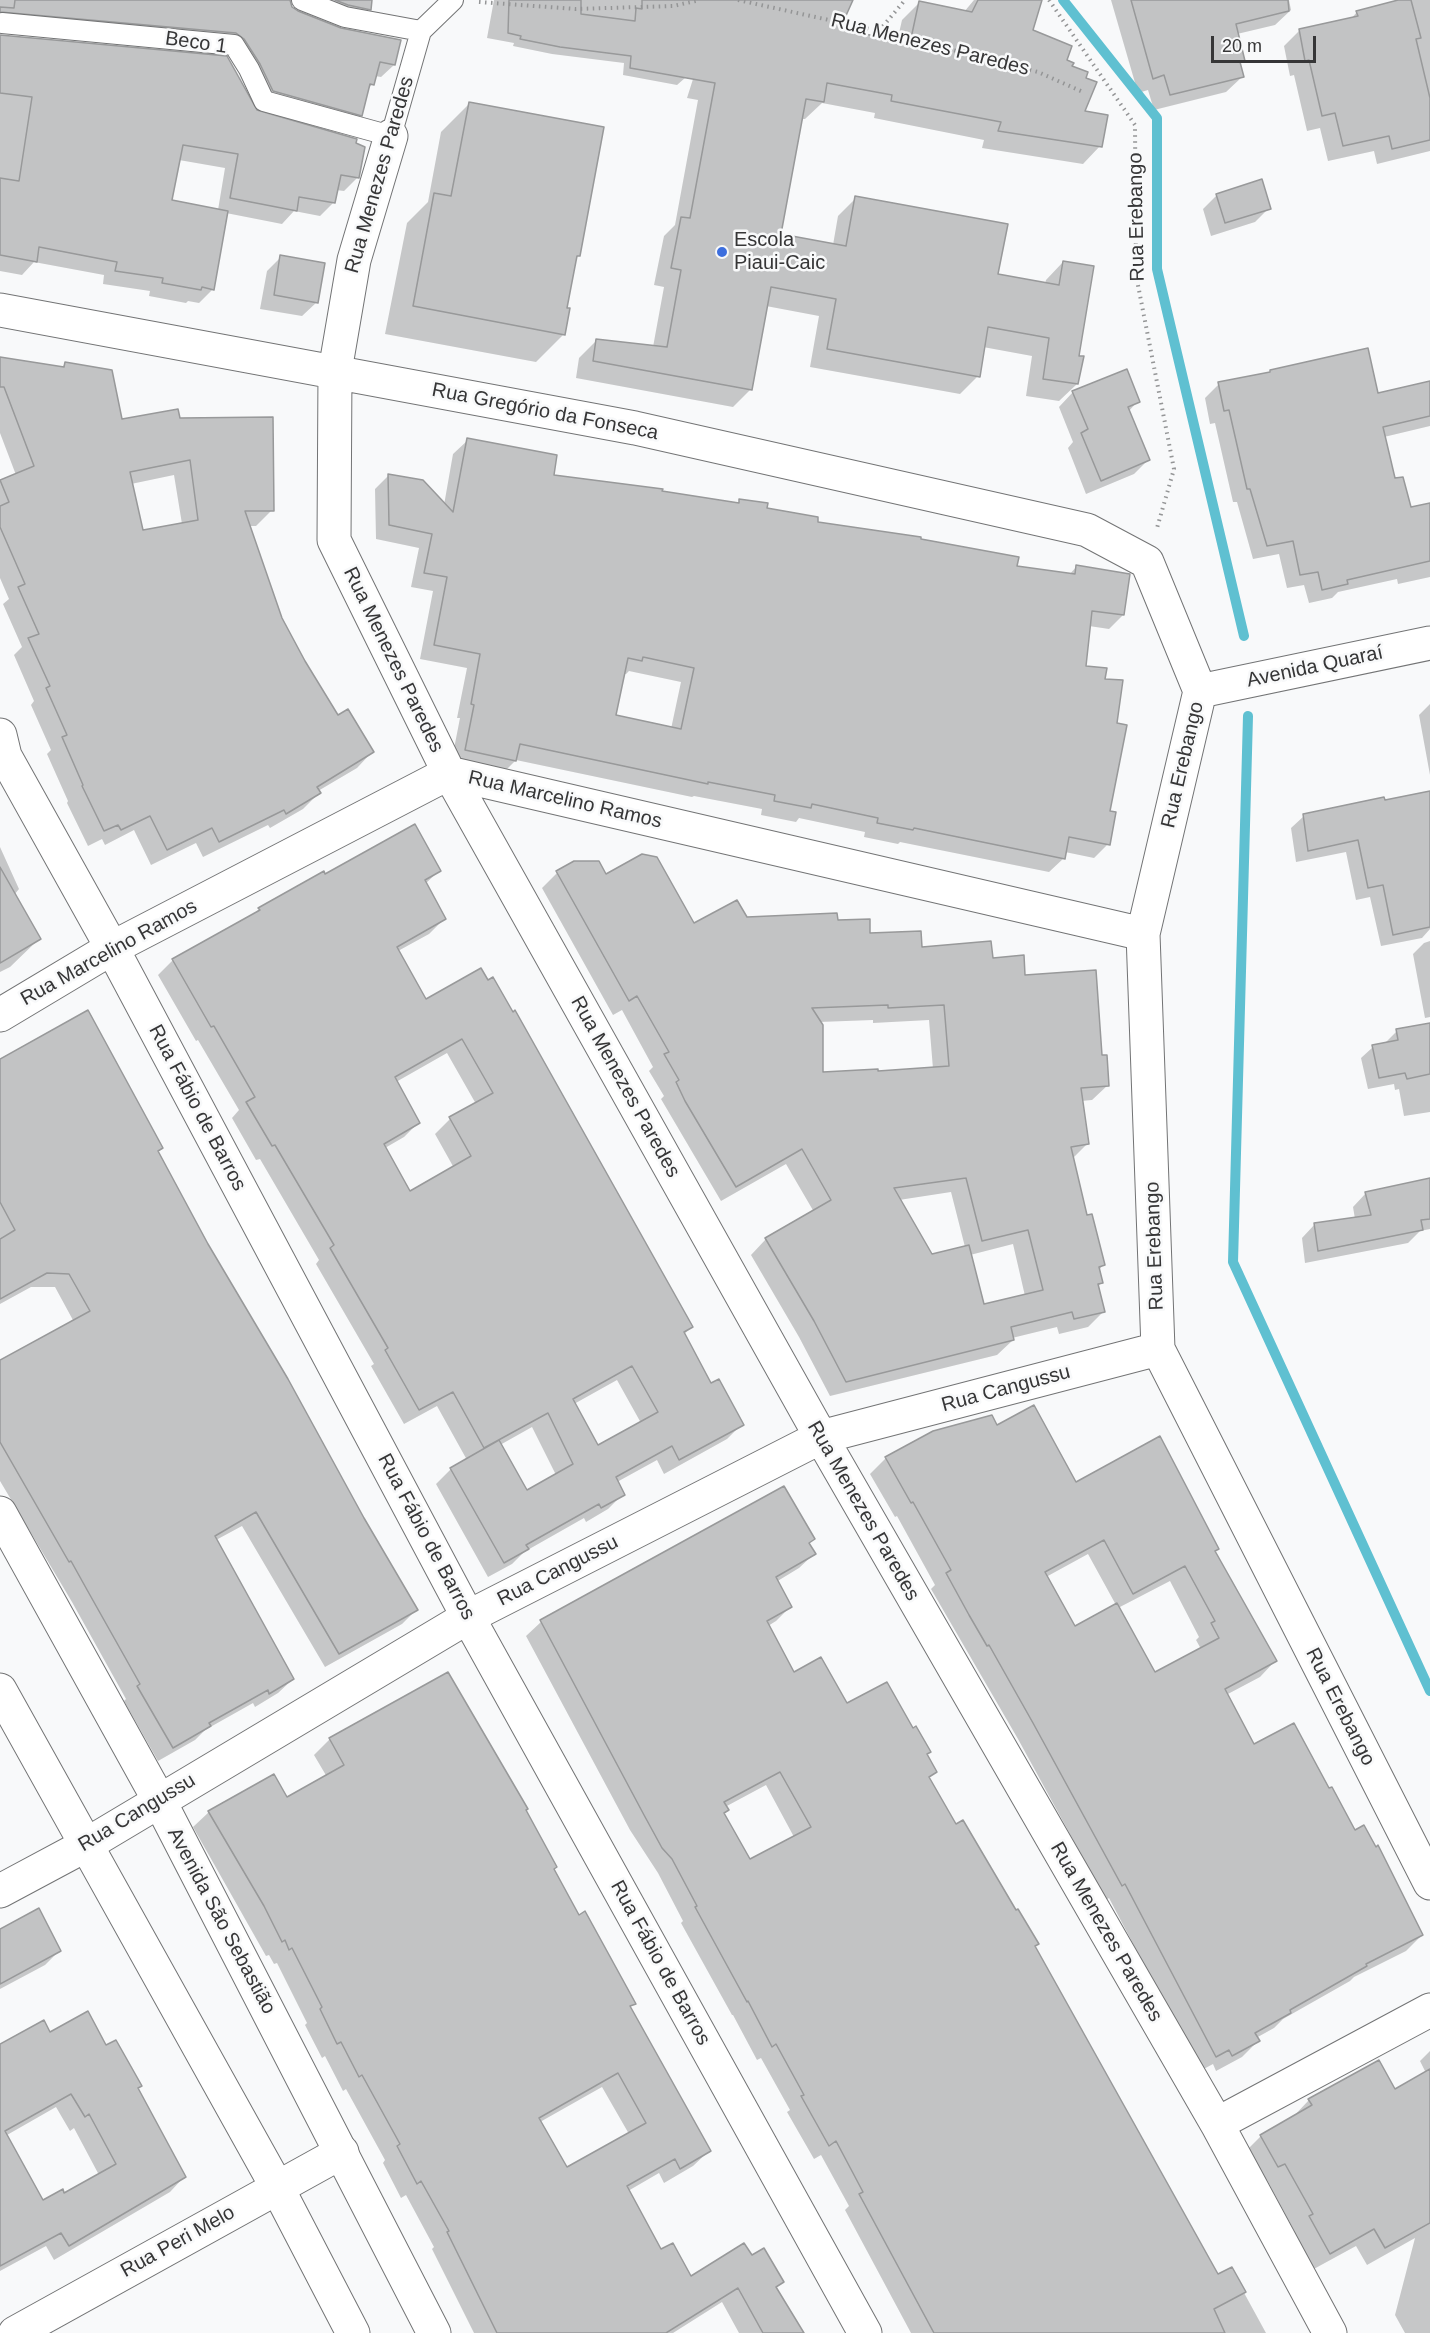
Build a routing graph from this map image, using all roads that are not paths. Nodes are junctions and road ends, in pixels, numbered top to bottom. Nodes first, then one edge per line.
1 (302, 0) edge
2 (453, 0) edge
3 (2, 23) dead end
4 (422, 31) junction
5 (391, 136) junction
6 (0, 310) edge
7 (335, 371) junction
8 (1147, 562) joint
9 (1430, 643) edge
10 (1200, 691) junction
11 (0, 735) edge
12 (449, 773) junction
13 (1143, 934) junction
14 (112, 948) junction
15 (0, 1015) edge
16 (1158, 1348) junction
17 (820, 1437) junction
18 (0, 1514) edge
19 (468, 1617) junction
20 (0, 1690) edge
21 (159, 1800) junction
22 (86, 1845) junction
23 (1430, 1883) edge
24 (0, 1891) edge
25 (1430, 2010) edge
26 (1217, 2124) junction
27 (342, 2152) junction
28 (277, 2187) junction
29 (15, 2333) edge
30 (353, 2333) edge
31 (434, 2333) edge
32 (864, 2333) edge
33 (1330, 2333) edge

1 - 4 lane
2 - 4 lane, Rua Menezes Paredes
3 - 5 lane, Beco 1
4 - 5 lane, Rua Menezes Paredes
5 - 7 street, Rua Menezes Paredes
6 - 7 street, Rua Gregório da Fonseca
7 - 8 street, Rua Gregório da Fonseca
7 - 12 street, Rua Menezes Paredes
8 - 10 street, Rua Erebango
9 - 10 street, Avenida Quaraí
10 - 13 street, Rua Erebango
11 - 14 street, Rua Fábio de Barros
12 - 13 street, Rua Marcelino Ramos
12 - 14 street, Rua Marcelino Ramos
12 - 17 street, Rua Menezes Paredes
13 - 16 street, Rua Erebango
14 - 15 street, Rua Marcelino Ramos
14 - 19 street, Rua Fábio de Barros
16 - 17 street, Rua Cangussu
16 - 23 street, Rua Erebango
17 - 19 street, Rua Cangussu
17 - 26 street, Rua Menezes Paredes
18 - 21 street, Avenida São Sebastião
19 - 21 street, Rua Cangussu
19 - 32 street, Rua Fábio de Barros
20 - 22 street
21 - 22 street, Rua Cangussu
21 - 27 street, Avenida São Sebastião
22 - 24 street, Rua Cangussu
22 - 28 street
25 - 26 street
26 - 33 street, Rua Menezes Paredes
27 - 28 street, Rua Peri Melo
27 - 31 street, Avenida São Sebastião
28 - 29 street, Rua Peri Melo
28 - 30 street

